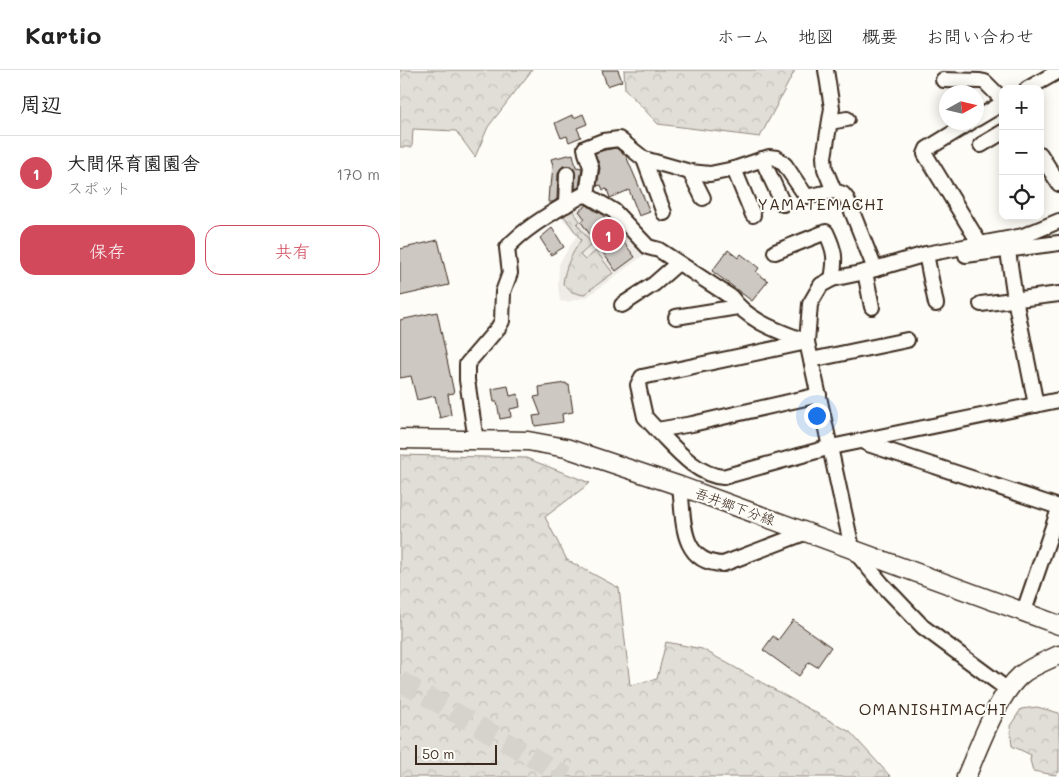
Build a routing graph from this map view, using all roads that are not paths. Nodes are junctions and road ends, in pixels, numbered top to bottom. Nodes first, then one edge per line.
1 (826, 70) edge
2 (1059, 71) edge
3 (943, 80) dead end
4 (1034, 85) edge
5 (999, 98) edge
6 (999, 105) edge
7 (984, 114) edge
8 (847, 119) dead end
9 (830, 122) junction
10 (958, 130) edge
11 (999, 134) edge
12 (981, 145) dead end
13 (644, 159) junction
14 (762, 159) junction
15 (1044, 164) edge
16 (734, 169) junction
17 (690, 172) junction
18 (568, 174) dead end
19 (1059, 184) edge
20 (834, 191) junction
21 (588, 194) junction
22 (703, 198) dead end
23 (783, 204) dead end
24 (566, 206) junction
25 (664, 213) dead end
26 (753, 215) dead end
27 (1059, 221) edge
28 (1059, 243) edge
29 (980, 244) junction
30 (1008, 251) junction
31 (775, 252) dead end
32 (927, 257) junction
33 (678, 262) junction
34 (870, 271) junction
35 (832, 279) junction
36 (1058, 294) edge
37 (1015, 299) junction
38 (936, 304) dead end
39 (981, 304) dead end
40 (622, 305) dead end
41 (738, 307) junction
42 (872, 308) dead end
43 (676, 317) dead end
44 (907, 340) dead end
45 (807, 342) junction
46 (811, 360) junction
47 (819, 395) junction
48 (1059, 400) edge
49 (1036, 405) junction
50 (657, 430) junction
51 (400, 439) edge
52 (862, 440) junction
53 (476, 441) junction
54 (831, 447) junction
55 (680, 486) junction
56 (1059, 508) edge
57 (806, 532) junction
58 (852, 548) junction
59 (1024, 611) junction
60 (1059, 625) edge
61 (1059, 655) edge
62 (1008, 690) junction
63 (966, 777) edge

1 - 9 street
2 - 4 street
3 - 5 street
6 - 7 street
8 - 9 street
9 - 20 street
10 - 29 street
11 - 12 street
13 - 17 street
13 - 21 street
13 - 25 street
14 - 16 street
14 - 20 street
14 - 23 street
15 - 19 street
16 - 17 street
16 - 26 street
17 - 22 street
18 - 24 street
20 - 34 street
21 - 24 street
21 - 33 street
24 - 53 street
27 - 29 street
28 - 30 street
29 - 32 street
30 - 32 street
30 - 37 street
31 - 35 street
32 - 34 street
32 - 38 street
33 - 40 street
33 - 41 street
34 - 35 street
34 - 42 street
35 - 45 street
36 - 37 street
37 - 39 street
37 - 49 street
41 - 43 street
41 - 45 street
44 - 46 street
45 - 46 street
45 - 50 street
46 - 47 street
47 - 50 street
47 - 54 street
48 - 49 street
49 - 52 street
50 - 54 street
51 - 53 main road, 吾井郷下分線
52 - 54 street
52 - 56 street
53 - 55 main road, 吾井郷下分線
54 - 58 street
55 - 57 main road, 吾井郷下分線
55 - 57 street
56 - 59 street
57 - 58 main road, 吾井郷下分線
58 - 59 main road, 吾井郷下分線
58 - 62 street
59 - 60 main road, 吾井郷下分線
61 - 62 main road
62 - 63 main road

